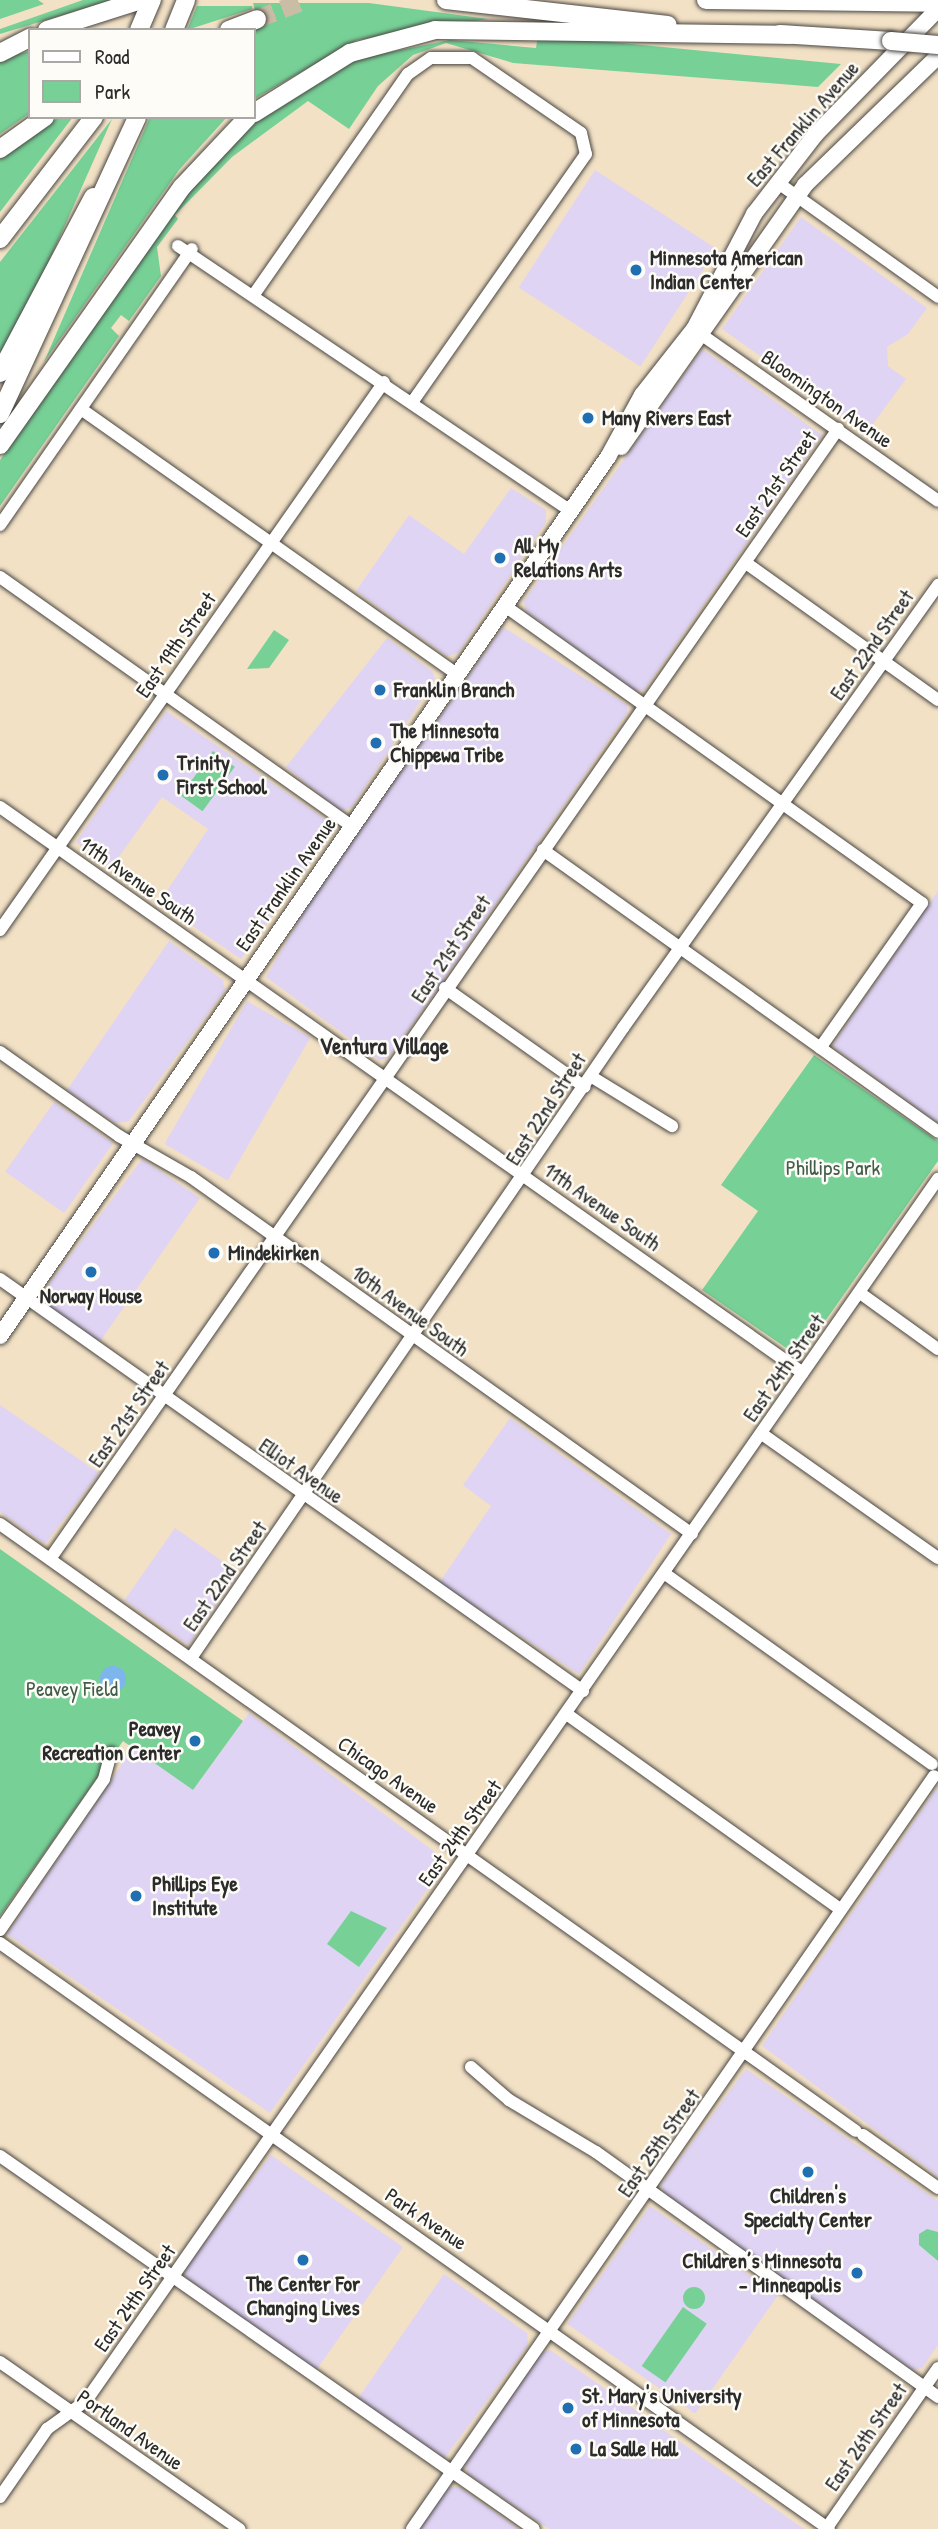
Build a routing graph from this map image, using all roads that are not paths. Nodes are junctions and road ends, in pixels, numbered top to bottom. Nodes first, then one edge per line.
1 (141, 0) edge
2 (152, 0) edge
3 (186, 0) edge
4 (446, 0) edge
5 (706, 0) edge
6 (938, 3) edge
7 (938, 9) edge
8 (257, 19) tunnel mouth
9 (53, 28) edge
10 (140, 28) edge
11 (175, 28) edge
12 (234, 28) edge
13 (789, 34) junction
14 (28, 36) edge
15 (28, 37) edge
16 (0, 42) edge
17 (938, 43) edge
18 (0, 53) edge
19 (938, 55) edge
20 (256, 112) edge
21 (42, 119) edge
22 (93, 119) edge
23 (246, 119) edge
24 (134, 124) edge
25 (0, 149) edge
26 (777, 182) junction
27 (797, 197) junction
28 (3, 236) edge
29 (178, 246) dead end
30 (192, 249) junction
31 (255, 293) junction
32 (938, 297) edge
33 (698, 332) junction
34 (0, 373) edge
35 (384, 382) junction
36 (413, 401) junction
37 (81, 409) junction
38 (0, 414) edge
39 (838, 429) junction
40 (0, 445) edge
41 (938, 501) edge
42 (571, 510) junction
43 (0, 525) edge
44 (271, 543) junction
45 (746, 563) junction
46 (0, 577) edge
47 (938, 585) edge
48 (505, 606) junction
49 (885, 661) junction
50 (457, 674) junction
51 (166, 694) junction
52 (938, 700) edge
53 (644, 706) junction
54 (783, 804) junction
55 (0, 807) edge
56 (352, 826) junction
57 (58, 848) junction
58 (543, 850) junction
59 (0, 930) edge
60 (681, 948) junction
61 (246, 979) junction
62 (445, 988) junction
63 (820, 1048) junction
64 (0, 1052) edge
65 (388, 1077) junction
66 (589, 1082) junction
67 (672, 1126) dead end
68 (938, 1132) edge
69 (134, 1141) junction
70 (525, 1177) junction
71 (938, 1178) edge
72 (275, 1237) junction
73 (0, 1279) edge
74 (860, 1293) junction
75 (27, 1298) junction
76 (0, 1336) edge
77 (414, 1337) junction
78 (938, 1349) edge
79 (803, 1373) junction
80 (163, 1399) junction
81 (762, 1434) junction
82 (304, 1496) junction
83 (0, 1524) edge
84 (692, 1534) junction
85 (50, 1559) junction
86 (938, 1559) edge
87 (664, 1573) junction
88 (191, 1658) junction
89 (583, 1691) junction
90 (568, 1714) junction
91 (111, 1754) dead end
92 (936, 1769) edge
93 (467, 1854) junction
94 (841, 1910) junction
95 (0, 1930) edge
96 (0, 1943) edge
97 (747, 2051) junction
98 (471, 2067) dead end
99 (271, 2136) junction
100 (0, 2156) edge
101 (938, 2188) edge
102 (648, 2192) junction
103 (172, 2277) junction
104 (550, 2330) junction
105 (0, 2362) edge
106 (938, 2368) edge
107 (924, 2387) junction
108 (938, 2397) edge
109 (68, 2410) junction
110 (451, 2472) junction
111 (0, 2497) edge
112 (827, 2528) edge
113 (239, 2529) edge
114 (412, 2529) edge
115 (534, 2529) edge

1 - 9 highway
2 - 10 highway
3 - 11 highway
4 - 13 highway
5 - 6 highway
7 - 26 main road, East Franklin Avenue
8 - 12 highway
13 - 17 highway, bridge
13 - 20 highway
14 - 16 highway
15 - 18 highway
19 - 27 main road, East Franklin Avenue
21 - 25 highway
22 - 28 highway
23 - 40 highway
24 - 34 highway
24 - 38 highway
26 - 27 street
26 - 33 main road, East Franklin Avenue
27 - 32 street
27 - 33 main road, East Franklin Avenue
29 - 30 street
30 - 31 street
30 - 37 street
31 - 35 street
31 - 36 street
33 - 39 street, Bloomington Avenue
33 - 42 main road, East Franklin Avenue
35 - 36 street
35 - 44 street, East 19th Street
36 - 42 street
37 - 43 street
37 - 44 street
39 - 41 street, Bloomington Avenue
39 - 45 street, East 21st Street
42 - 48 main road, East Franklin Avenue
44 - 50 street
44 - 51 street, East 19th Street
45 - 49 street
45 - 53 street, East 21st Street
46 - 51 street
47 - 49 street, East 22nd Street
48 - 50 main road, East Franklin Avenue
48 - 53 street
49 - 52 street
49 - 54 street, East 22nd Street
50 - 56 main road, East Franklin Avenue
51 - 56 street
51 - 57 street, East 19th Street
53 - 54 street
53 - 58 street, East 21st Street
54 - 60 street, East 22nd Street
54 - 63 street
55 - 57 street, 11th Avenue South
56 - 61 main road, East Franklin Avenue
57 - 59 street, East 19th Street
57 - 61 street, 11th Avenue South
58 - 60 street
58 - 62 street, East 21st Street
60 - 63 street
60 - 66 street, East 22nd Street
61 - 65 street, 11th Avenue South
61 - 69 main road, East Franklin Avenue
62 - 65 street, East 21st Street
62 - 66 street
63 - 68 street
64 - 69 street, 10th Avenue South
65 - 70 street, 11th Avenue South
65 - 72 street, East 21st Street
66 - 67 street
66 - 70 street, East 22nd Street
69 - 72 street, 10th Avenue South
69 - 75 main road, East Franklin Avenue
70 - 77 street, East 22nd Street
70 - 79 street, 11th Avenue South
71 - 74 street, East 24th Street
72 - 77 street, 10th Avenue South
72 - 80 street, East 21st Street
73 - 75 street, Elliot Avenue
74 - 78 street
74 - 79 street, East 24th Street
75 - 76 main road, East Franklin Avenue
75 - 80 street, Elliot Avenue
77 - 82 street, East 22nd Street
77 - 84 street, 10th Avenue South
79 - 81 street, East 24th Street
80 - 82 street, Elliot Avenue
80 - 85 street, East 21st Street
81 - 84 street, East 24th Street
81 - 86 street
82 - 88 street, East 22nd Street
82 - 89 street, Elliot Avenue
83 - 85 street, Chicago Avenue
84 - 87 street, East 24th Street
85 - 88 street, Chicago Avenue
87 - 89 street, East 24th Street
87 - 92 street
88 - 93 street, Chicago Avenue
89 - 90 street, East 24th Street
90 - 93 street, East 24th Street
90 - 94 street
91 - 95 street
92 - 94 street, East 25th Street
93 - 97 street, Chicago Avenue
93 - 99 street, East 24th Street
94 - 97 street, East 25th Street
96 - 99 street, Park Avenue
97 - 101 street, Chicago Avenue
97 - 102 street, East 25th Street
98 - 102 street
99 - 103 street, East 24th Street
99 - 104 street, Park Avenue
100 - 103 street
102 - 104 street, East 25th Street
102 - 107 street
103 - 109 street, East 24th Street
103 - 110 street
104 - 110 street, East 25th Street
104 - 112 street, Park Avenue
105 - 109 street, Portland Avenue
106 - 107 street, East 26th Street
107 - 108 street
107 - 112 street, East 26th Street
109 - 111 street, East 24th Street
109 - 113 street, Portland Avenue
110 - 114 street, East 25th Street
110 - 115 street

